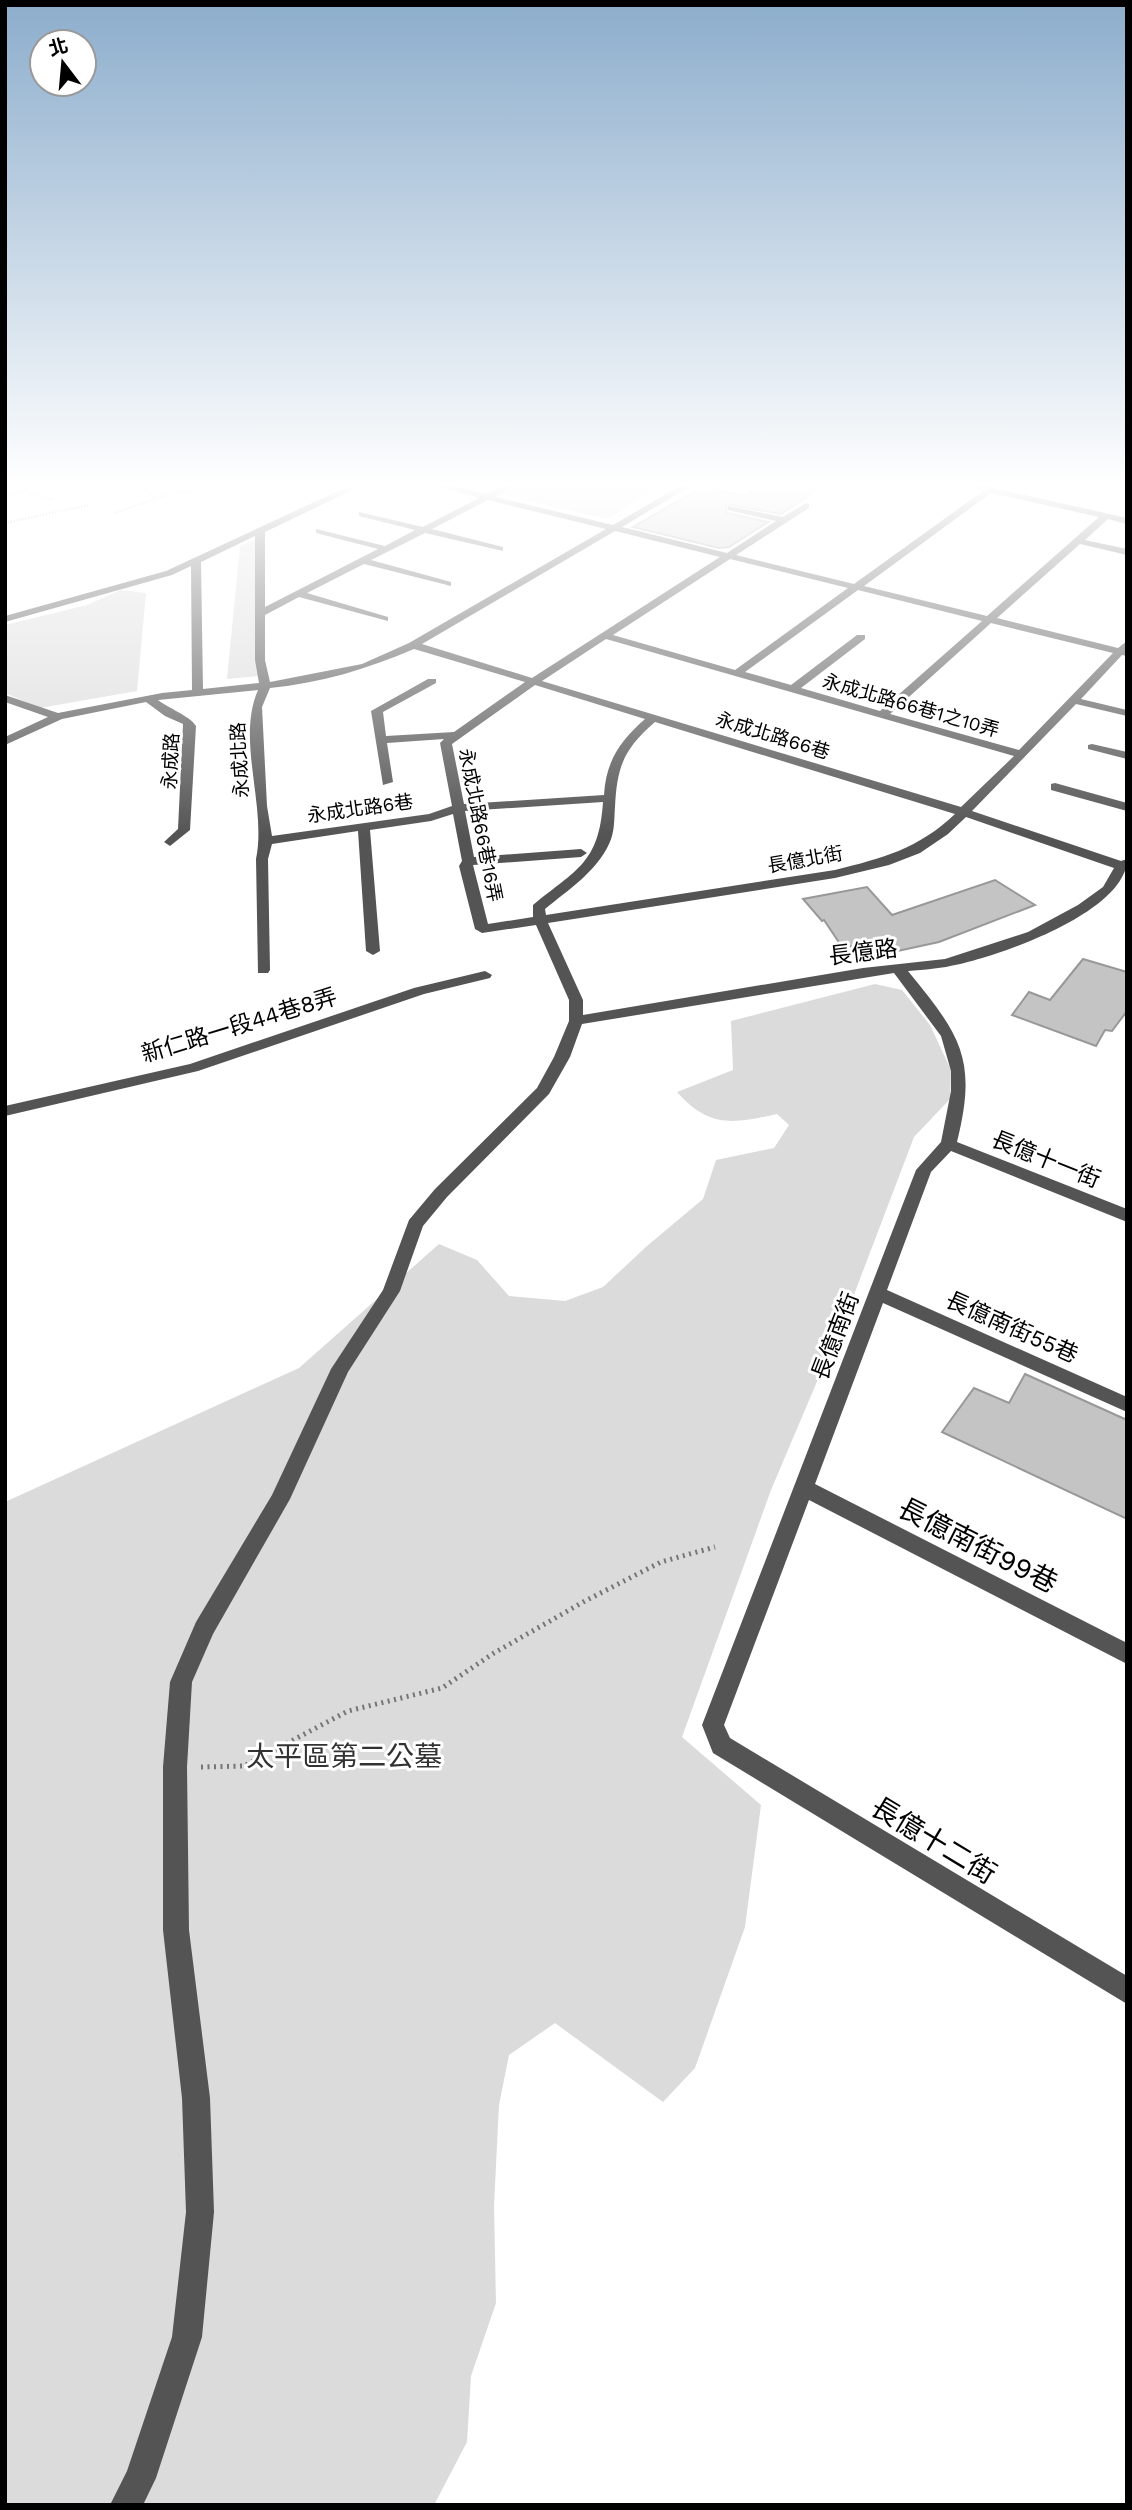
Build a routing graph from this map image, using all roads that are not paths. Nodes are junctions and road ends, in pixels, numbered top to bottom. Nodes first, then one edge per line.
1 (72, 601) edge
2 (197, 601) edge
3 (261, 601) edge
4 (285, 601) edge
5 (323, 601) edge
6 (489, 601) edge
7 (658, 601) edge
8 (835, 601) edge
9 (917, 601) edge
10 (1010, 601) edge
11 (261, 614) junction
12 (5, 619) edge
13 (384, 619) dead end
14 (990, 619) junction
15 (605, 636) junction
16 (861, 636) dead end
17 (413, 645) junction
18 (1124, 649) edge
19 (736, 674) junction
20 (432, 681) dead end
21 (534, 681) junction
22 (265, 687) junction
23 (793, 689) junction
24 (198, 692) junction
25 (5, 698) edge
26 (149, 699) junction
27 (1073, 700) junction
28 (1127, 713) edge
29 (883, 714) junction
30 (58, 717) junction
31 (652, 719) junction
32 (458, 735) junction
33 (380, 740) junction
34 (5, 742) edge
35 (1092, 747) dead end
36 (1020, 754) junction
37 (1127, 756) edge
38 (387, 782) dead end
39 (1055, 787) dead end
40 (609, 798) junction
41 (1127, 807) edge
42 (458, 808) junction
43 (963, 812) junction
44 (364, 827) junction
45 (266, 841) junction
46 (170, 842) dead end
47 (581, 853) dead end
48 (468, 861) junction
49 (1125, 866) edge
50 (540, 921) junction
51 (482, 929) joint
52 (373, 951) dead end
53 (899, 970) junction
54 (263, 971) dead end
55 (485, 975) dead end
56 (576, 1021) junction
57 (5, 1111) edge
58 (948, 1144) junction
59 (1127, 1216) edge
60 (878, 1293) junction
61 (1127, 1405) edge
62 (803, 1487) junction
63 (1127, 1654) edge
64 (716, 1735) joint
65 (1127, 1990) edge
66 (126, 2505) edge

1 - 12 street
2 - 24 street
3 - 11 street
4 - 11 street
5 - 13 street
6 - 17 street
7 - 15 street, 永成北路66巷16弄
8 - 19 street
9 - 14 street
10 - 14 street
11 - 22 street
14 - 18 street
14 - 29 street
15 - 19 street, 永成北路66巷1之10弄
15 - 21 street, 永成北路66巷16弄
16 - 23 street, 永成北路66巷1之10弄
17 - 21 street, 永成北路66巷
17 - 22 street
18 - 27 street, 長億北街
19 - 23 street, 永成北路66巷1之10弄
20 - 33 street
21 - 31 street, 永成北路66巷
21 - 32 street, 永成北路66巷16弄
22 - 24 street
22 - 45 street, 永成北路
23 - 29 street, 永成北路66巷1之10弄
24 - 26 street
25 - 30 street
26 - 30 street
26 - 46 street, 永成路
27 - 28 street
27 - 36 street, 長億北街
29 - 36 street, 永成北路66巷1之10弄
30 - 34 street
31 - 40 street
31 - 43 street, 永成北路66巷
32 - 33 street, 永成北路66巷16弄
32 - 42 street, 永成北路66巷16弄
33 - 38 street
35 - 37 street
36 - 43 street, 長億北街
39 - 41 street
40 - 42 street, 永成北路6巷
40 - 50 street
42 - 44 street, 永成北路6巷
42 - 48 street, 永成北路66巷16弄
43 - 49 street, 永成北路66巷
43 - 50 street, 長億北街
44 - 45 street, 永成北路6巷
44 - 52 street
45 - 54 street, 永成北路
47 - 48 street
48 - 51 street, 永成北路66巷16弄
49 - 53 street, 長億路
50 - 51 street, 長億北街
50 - 56 street
53 - 56 street, 長億路
53 - 58 street, 長億南街
55 - 57 street, 新仁路一段44巷8弄
56 - 66 street
58 - 59 street, 長億十一街
58 - 60 street, 長億南街
60 - 61 street, 長億南街55巷
60 - 62 street, 長億南街
62 - 63 street, 長億南街99巷
62 - 64 street, 長億南街
64 - 65 street, 長億十二街

